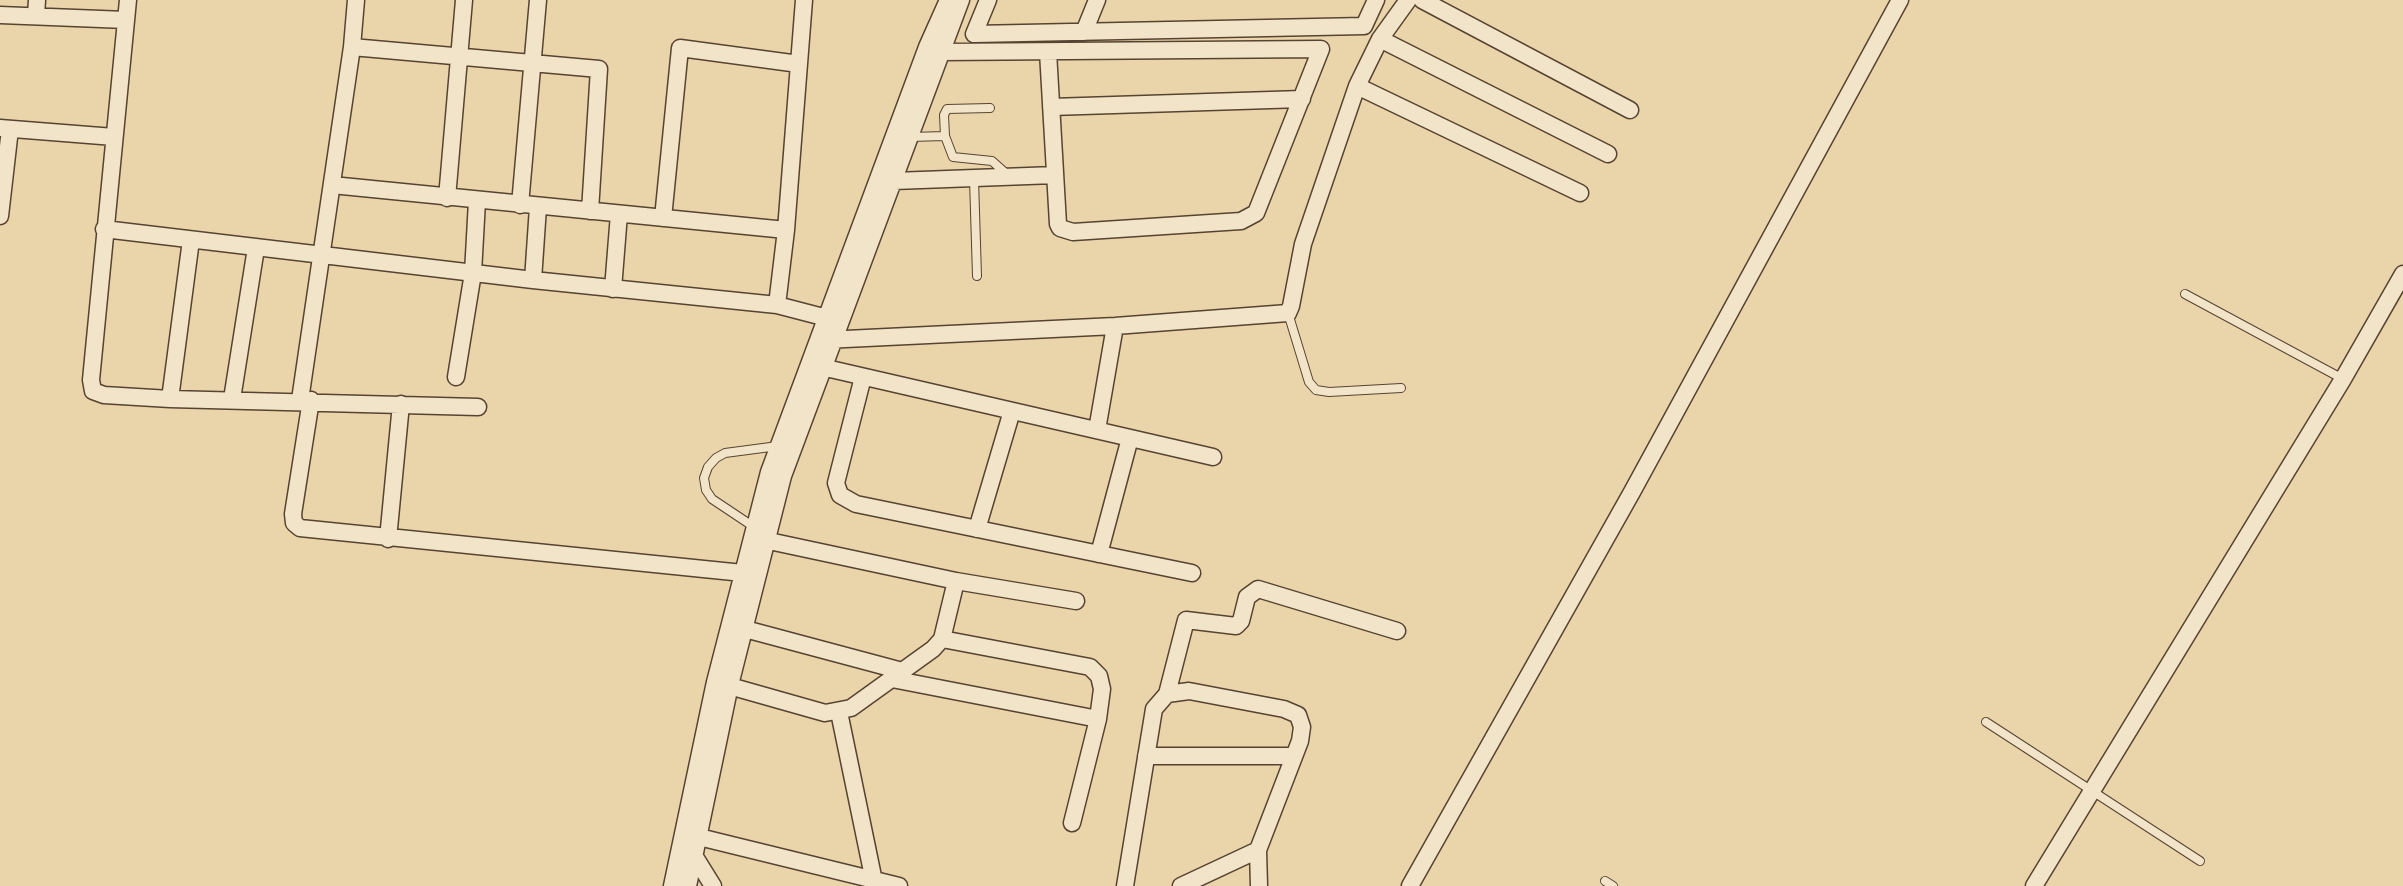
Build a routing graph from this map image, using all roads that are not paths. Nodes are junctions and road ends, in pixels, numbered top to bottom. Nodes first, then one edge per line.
1 (128, 0) edge
2 (356, 0) edge
3 (464, 0) edge
4 (538, 0) edge
5 (804, 0) edge
6 (948, 0) edge
7 (961, 0) edge
8 (988, 0) edge
9 (1097, 0) edge
10 (1376, 0) edge
11 (1408, 0) edge
12 (1422, 0) edge
13 (1900, 0) edge
14 (36, 8) edge
15 (0, 15) edge
16 (126, 20) junction
17 (1084, 32) junction
18 (1380, 39) junction
19 (352, 47) junction
20 (941, 52) junction
21 (1048, 52) junction
22 (459, 58) junction
23 (531, 63) junction
24 (799, 64) junction
25 (1357, 86) junction
26 (1302, 99) junction
27 (1051, 107) junction
28 (990, 108) dead end
29 (1630, 110) dead end
30 (5, 129) edge
31 (945, 136) junction
32 (114, 137) junction
33 (910, 137) junction
34 (1608, 154) dead end
35 (1055, 175) junction
36 (1010, 177) junction
37 (974, 179) junction
38 (894, 181) junction
39 (332, 185) junction
40 (1580, 193) dead end
41 (447, 198) junction
42 (477, 201) junction
43 (520, 205) junction
44 (538, 207) junction
45 (590, 212) junction
46 (619, 214) junction
47 (0, 216) edge
48 (663, 218) junction
49 (104, 229) junction
50 (786, 230) junction
51 (191, 240) junction
52 (256, 248) junction
53 (321, 256) junction
54 (473, 273) junction
55 (2403, 274) edge
56 (977, 276) dead end
57 (533, 280) junction
58 (613, 289) junction
59 (2185, 294) dead end
60 (777, 305) junction
61 (1288, 313) junction
62 (826, 318) junction
63 (1115, 326) junction
64 (827, 340) junction
65 (817, 366) junction
66 (456, 377) dead end
67 (863, 377) junction
68 (2343, 379) junction
69 (1401, 388) dead end
70 (170, 399) junction
71 (232, 399) junction
72 (305, 400) junction
73 (400, 404) junction
74 (478, 407) dead end
75 (1012, 411) junction
76 (1096, 430) junction
77 (1130, 438) junction
78 (778, 446) junction
79 (1213, 457) dead end
80 (977, 529) junction
81 (757, 535) junction
82 (388, 539) junction
83 (1099, 554) junction
84 (743, 573) junction
85 (1192, 573) dead end
86 (956, 581) junction
87 (1076, 601) dead end
88 (745, 629) junction
89 (1397, 631) dead end
90 (942, 639) junction
91 (897, 675) junction
92 (722, 683) junction
93 (1167, 694) junction
94 (839, 712) junction
95 (1098, 719) junction
96 (1986, 722) dead end
97 (1146, 756) junction
98 (1294, 756) junction
99 (2091, 791) junction
100 (1072, 823) dead end
101 (699, 837) junction
102 (1258, 850) junction
103 (695, 857) junction
104 (2200, 861) dead end
105 (874, 883) edge
106 (672, 886) edge
107 (688, 886) edge
108 (713, 886) edge
109 (899, 886) edge
110 (1125, 886) edge
111 (1181, 886) edge
112 (1259, 886) edge
113 (1410, 886) edge
114 (2034, 886) edge

1 - 16 street
2 - 19 street
3 - 22 street
4 - 23 street
5 - 24 street
6 - 62 street
7 - 20 street
8 - 17 street
9 - 17 street
10 - 17 street
11 - 18 street
12 - 29 street
13 - 113 street
14 - 15 street
14 - 16 street
16 - 32 street
18 - 25 street
18 - 34 street
19 - 22 street
19 - 39 street
20 - 21 street
20 - 33 street
21 - 26 street
21 - 27 street
22 - 23 street
22 - 41 street
23 - 43 street
23 - 45 street
24 - 48 street
24 - 50 street
25 - 40 street
25 - 61 street
26 - 27 street
26 - 35 street
27 - 35 street
28 - 31 lane
30 - 32 street
30 - 47 street
31 - 33 lane
31 - 36 lane
32 - 49 street
33 - 38 street
35 - 36 street
36 - 37 street
37 - 38 street
37 - 56 lane
38 - 64 street
39 - 41 street
39 - 53 street
41 - 42 street
42 - 43 street
42 - 54 street
43 - 44 street
44 - 45 street
44 - 57 street
45 - 46 street
46 - 48 street
46 - 58 street
48 - 50 street
49 - 51 street
49 - 70 street
50 - 60 street
51 - 52 street
51 - 70 street
52 - 53 street
52 - 71 street
53 - 54 street
53 - 72 street
54 - 57 street
54 - 66 street
55 - 68 street
57 - 58 street
58 - 60 street
59 - 68 lane
60 - 62 street
61 - 63 street
61 - 69 lane
62 - 64 street
63 - 64 street
63 - 76 street
64 - 65 street
65 - 67 street
65 - 78 street
65 - 81 street
67 - 75 street
67 - 80 street
68 - 99 street
70 - 71 street
71 - 72 street
72 - 73 street
72 - 82 street
73 - 74 street
73 - 82 street
75 - 76 street
75 - 80 street
76 - 77 street
77 - 79 street
77 - 83 street
78 - 81 street
78 - 81 lane
80 - 83 street
81 - 84 street
81 - 86 street
81 - 88 street
82 - 84 street
83 - 85 street
84 - 92 street
86 - 87 street
86 - 90 street
88 - 91 street
88 - 92 street
89 - 93 street
90 - 91 street
90 - 95 street
91 - 94 street
91 - 95 street
92 - 94 street
92 - 101 street
92 - 106 street
93 - 97 street
93 - 98 street
94 - 105 street
95 - 100 street
96 - 99 lane
97 - 98 street
97 - 110 street
98 - 102 street
99 - 104 lane
99 - 114 street
101 - 103 street
101 - 105 street
102 - 111 street
102 - 112 street
103 - 107 street
103 - 108 street
105 - 109 street

